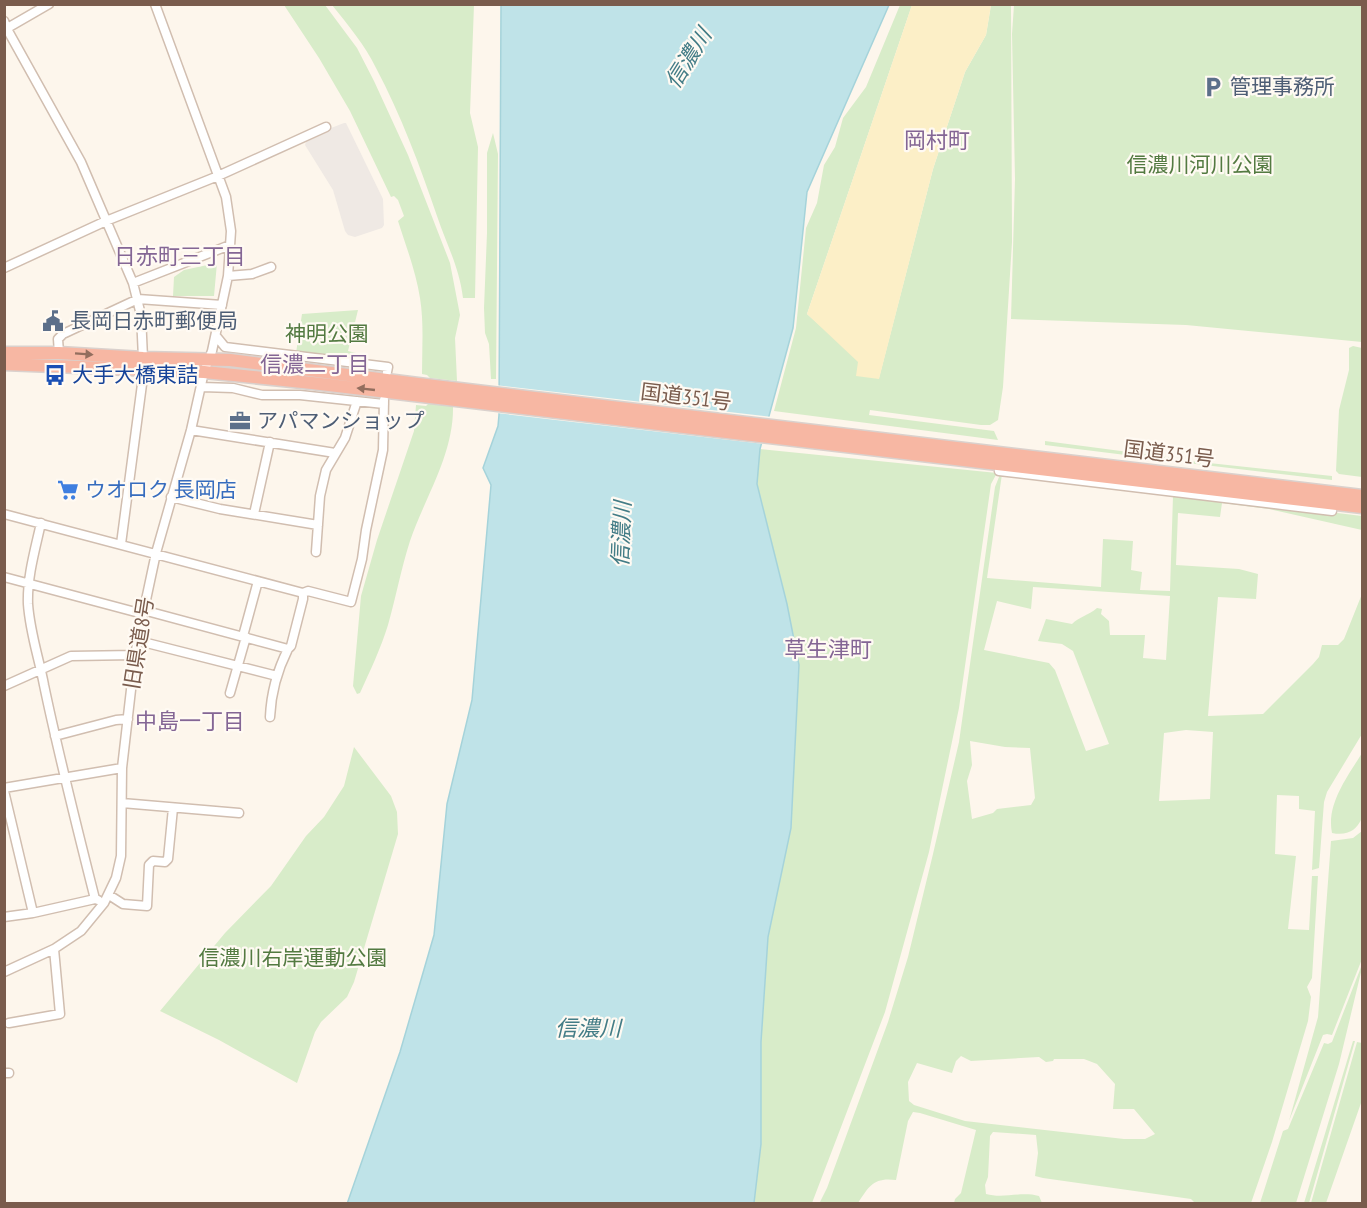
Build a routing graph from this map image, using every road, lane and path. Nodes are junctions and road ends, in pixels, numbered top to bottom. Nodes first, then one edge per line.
1 (49, 4) edge
2 (155, 4) edge
3 (5, 27) edge
4 (326, 127) dead end
5 (218, 176) junction
6 (106, 221) junction
7 (230, 245) junction
8 (271, 267) dead end
9 (4, 268) edge
10 (228, 276) junction
11 (133, 283) junction
12 (138, 299) junction
13 (222, 305) junction
14 (216, 336) junction
15 (4, 353) edge
16 (60, 353) junction
17 (209, 358) junction
18 (144, 363) junction
19 (4, 364) edge
20 (204, 372) junction
21 (387, 372) dead end
22 (202, 387) junction
23 (425, 390) junction
24 (357, 401) junction
25 (191, 430) junction
26 (270, 442) junction
27 (335, 453) junction
28 (999, 471) dead end
29 (1362, 496) edge
30 (171, 498) junction
31 (1362, 507) edge
32 (1332, 511) dead end
33 (4, 514) edge
34 (254, 514) junction
35 (41, 523) junction
36 (318, 525) junction
37 (121, 544) junction
38 (316, 552) dead end
39 (156, 553) junction
40 (4, 577) edge
41 (258, 581) junction
42 (28, 582) junction
43 (303, 593) junction
44 (143, 612) junction
45 (244, 637) junction
46 (139, 641) junction
47 (288, 648) junction
48 (135, 655) junction
49 (238, 666) junction
50 (41, 669) junction
51 (277, 676) junction
52 (4, 686) edge
53 (230, 693) dead end
54 (270, 717) dead end
55 (128, 719) junction
56 (55, 736) junction
57 (122, 768) junction
58 (66, 777) junction
59 (4, 790) edge
60 (122, 803) junction
61 (173, 808) junction
62 (239, 813) dead end
63 (95, 899) junction
64 (106, 899) junction
65 (33, 913) junction
66 (4, 917) edge
67 (54, 949) junction
68 (4, 972) edge
69 (9, 1023) dead end

1 - 3 street
2 - 5 street, 旧県道8号
3 - 6 street
4 - 5 street
5 - 6 street
5 - 7 street, 旧県道8号
6 - 9 street
6 - 11 street
7 - 10 street, 旧県道8号
7 - 11 street
8 - 10 street
10 - 13 street, 旧県道8号
11 - 12 street
12 - 13 street
12 - 16 street
12 - 18 street
13 - 14 street, 旧県道8号
14 - 17 street, 旧県道8号
14 - 21 street
15 - 16 highway, 国道351号
16 -> 18 highway, 国道351号
17 - 18 highway, 国道351号
17 - 20 street, 旧県道8号
17 - 23 highway, 国道351号
18 - 19 highway, 国道351号
18 - 20 highway, 国道351号
18 - 37 street
20 - 22 street, 旧県道8号
23 -> 20 highway, 国道351号
22 - 24 street
22 - 25 street, 旧県道8号
23 - 29 highway, 国道351号
23 - 31 highway, 国道351号
24 - 27 street
24 - 43 street
25 - 26 street
25 - 30 street, 旧県道8号
26 - 27 street
26 - 34 street
27 - 36 street
28 - 32 street
30 - 34 street
30 - 39 street, 旧県道8号
33 - 35 street
34 - 36 street
35 - 37 street
35 - 42 street
36 - 38 street
37 - 39 street
39 - 41 street
39 - 44 street, 旧県道8号
40 - 42 street
41 - 43 street
41 - 45 street
42 - 44 street
42 - 50 street
43 - 47 street
44 - 45 street
44 - 46 street, 旧県道8号
45 - 47 street
45 - 49 street
46 - 48 street, 旧県道8号
46 - 49 street
47 - 51 street
48 - 50 street
48 - 55 street, 旧県道8号
49 - 51 street
49 - 53 street
50 - 52 street
50 - 56 street
51 - 54 street
55 - 56 street
55 - 57 street, 旧県道8号
56 - 58 street
57 - 58 street
57 - 60 street, 旧県道8号
58 - 59 street
58 - 63 street
59 - 65 street
60 - 61 street
60 - 64 street, 旧県道8号
61 - 62 street
61 - 64 street
63 - 64 street
63 - 65 street
64 - 67 street, 旧県道8号
65 - 66 street
67 - 68 street, 旧県道8号
67 - 69 street

